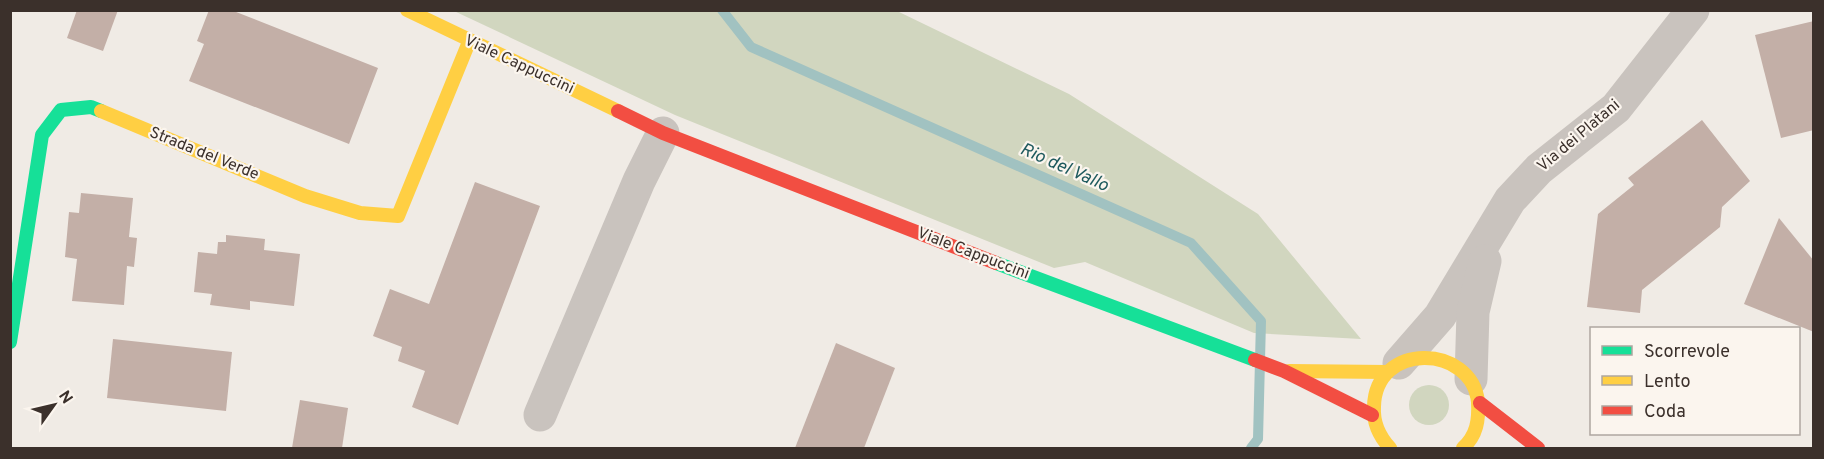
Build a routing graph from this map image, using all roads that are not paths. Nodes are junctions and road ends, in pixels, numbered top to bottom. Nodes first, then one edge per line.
1 (407, 10) edge
2 (1693, 10) edge
3 (469, 42) junction
4 (663, 133) junction
5 (1491, 236) junction
6 (10, 342) edge
7 (1393, 367) junction
8 (1284, 371) junction
9 (1476, 391) junction
10 (540, 415) dead end
11 (1372, 415) junction
12 (1383, 446) edge
13 (1463, 448) edge
14 (1538, 448) edge

1 - 3 main road, Viale Cappuccini
2 - 5 street, Via dei Platani
3 - 4 main road, Viale Cappuccini
3 - 6 main road, Strada del Verde
4 - 8 main road, Viale Cappuccini
4 - 10 street
5 - 7 street, Via dei Platani
5 - 9 street, Via dei Platani
7 - 8 main road, Viale Cappuccini
7 - 9 main road, Viale Cappuccini
7 - 11 main road
8 - 11 main road, Viale Cappuccini
9 - 13 main road
9 - 14 main road
11 - 12 main road

